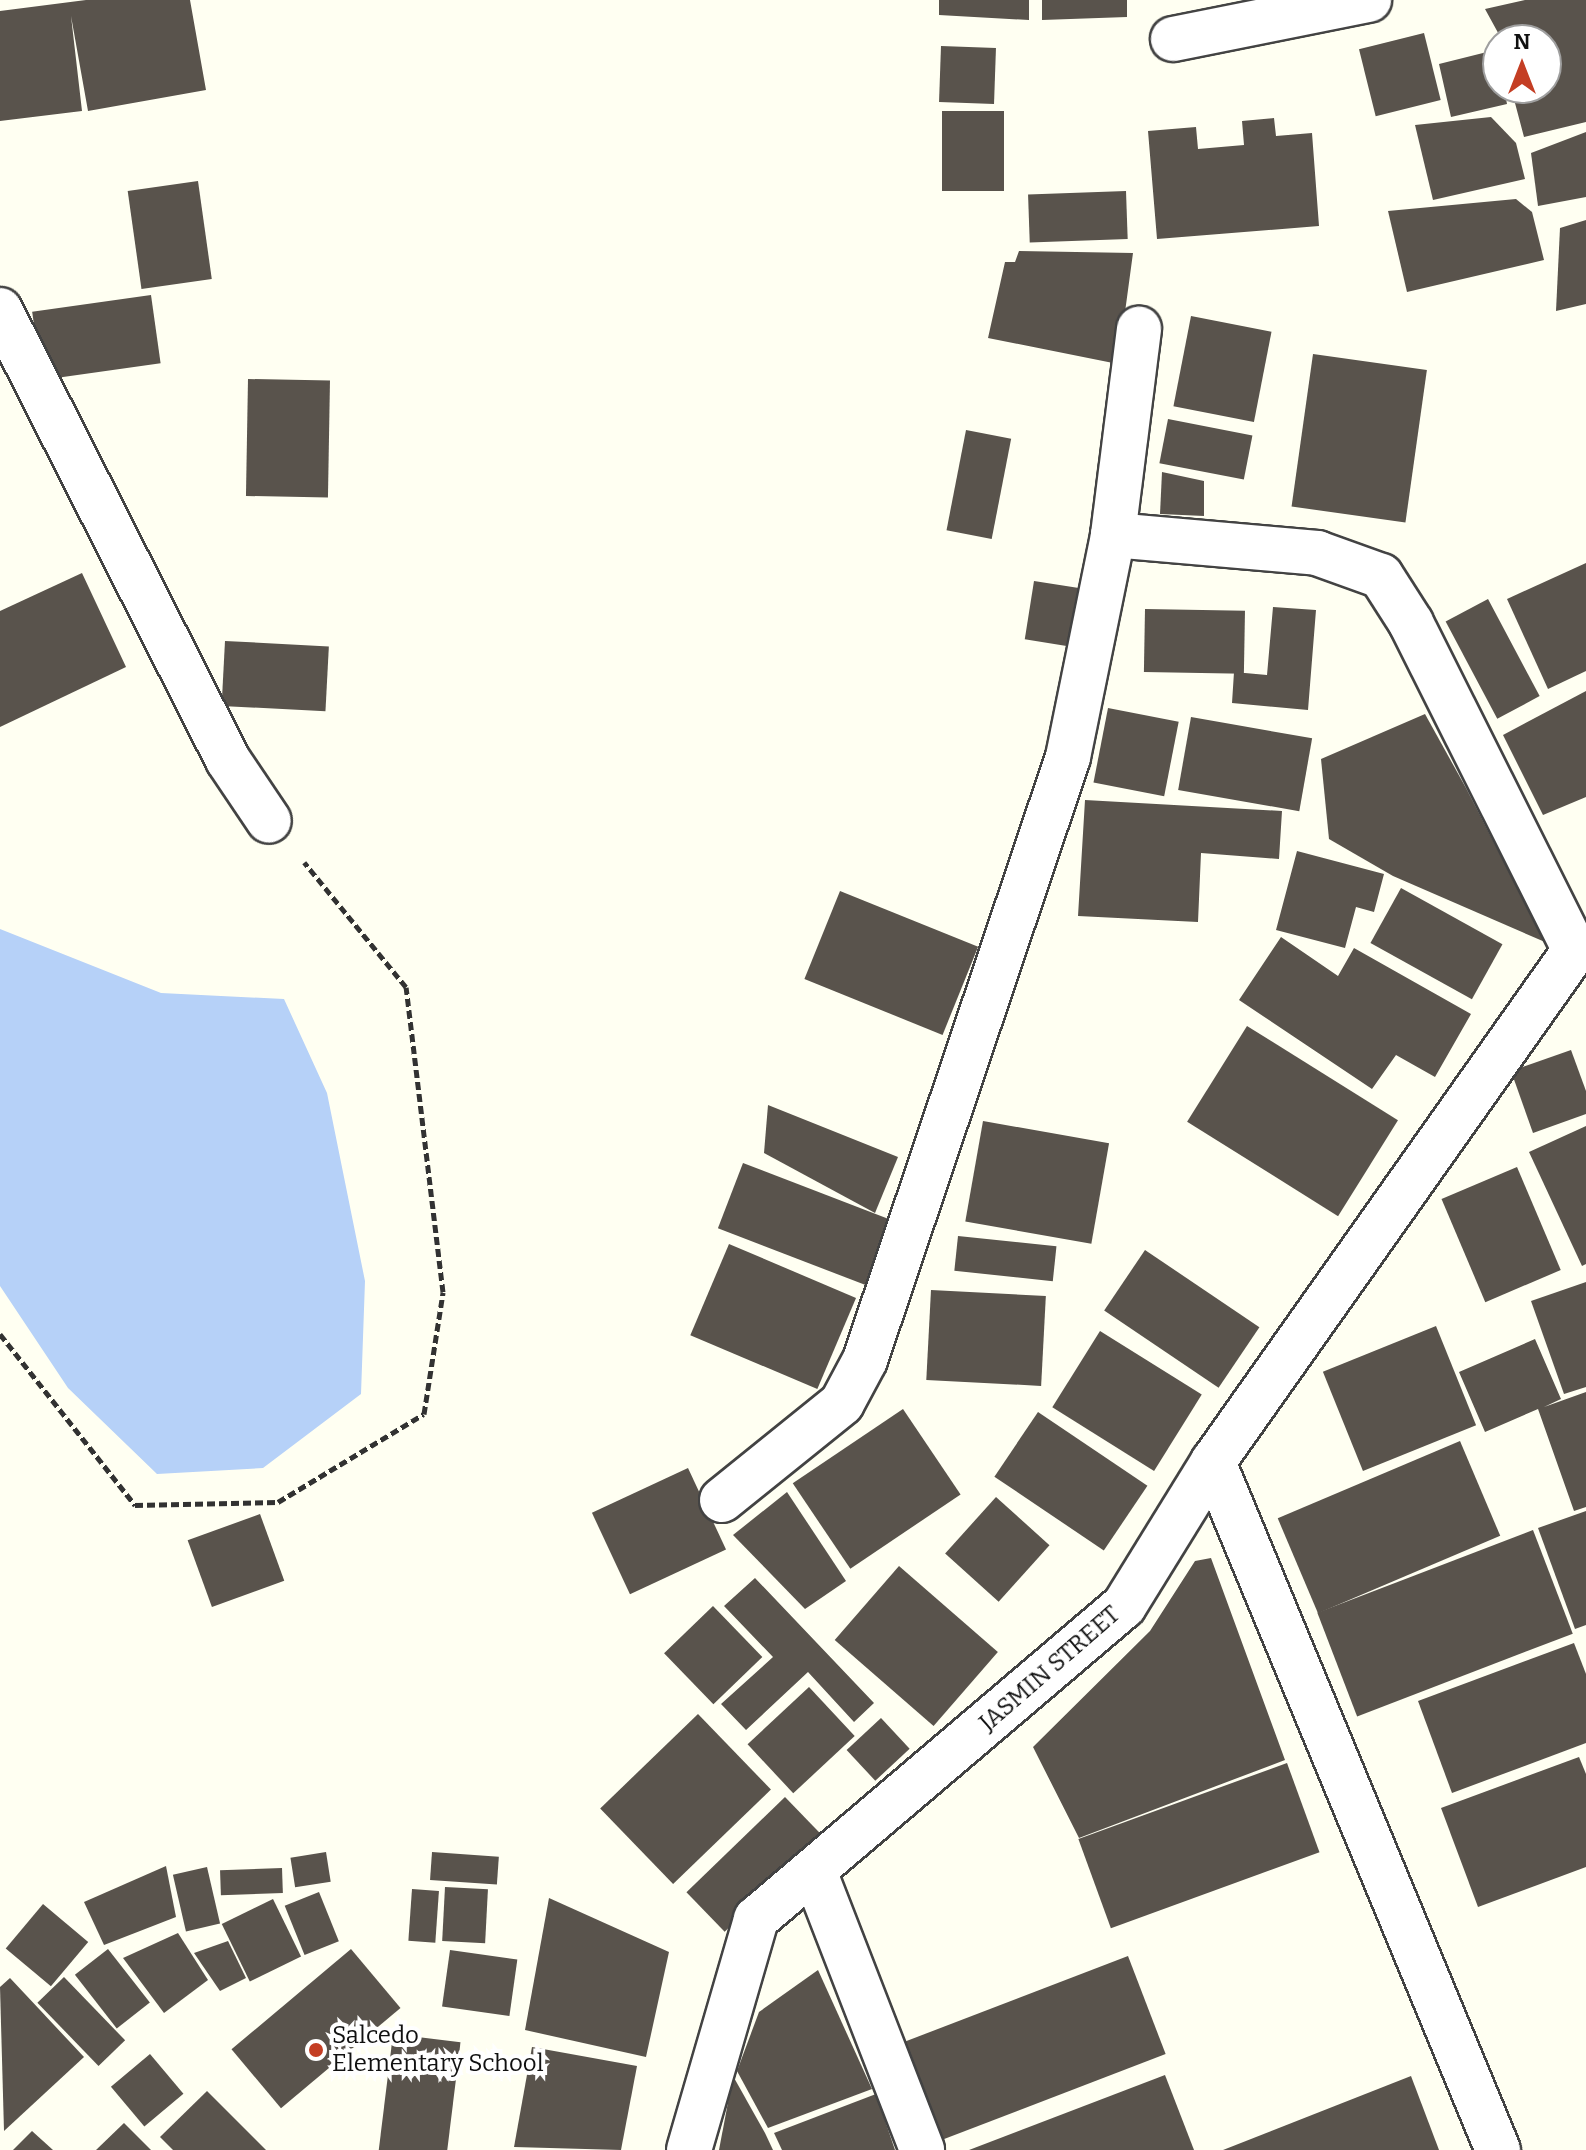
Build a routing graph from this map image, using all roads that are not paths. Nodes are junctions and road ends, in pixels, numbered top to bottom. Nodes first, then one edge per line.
1 (1369, 0) edge
2 (1173, 39) dead end
3 (0, 310) edge
4 (1139, 329) dead end
5 (1113, 535) junction
6 (269, 821) road end
7 (1581, 962) edge
8 (1213, 1462) junction
9 (722, 1500) dead end
10 (814, 1871) junction
11 (689, 2150) edge
12 (922, 2150) edge
13 (1498, 2150) edge

1 - 2 street
3 - 6 street
4 - 5 street
5 - 7 street
5 - 9 street
7 - 8 street, JASMIN STREET
8 - 10 street, JASMIN STREET
8 - 13 street
10 - 11 street, JASMIN STREET
10 - 12 street

